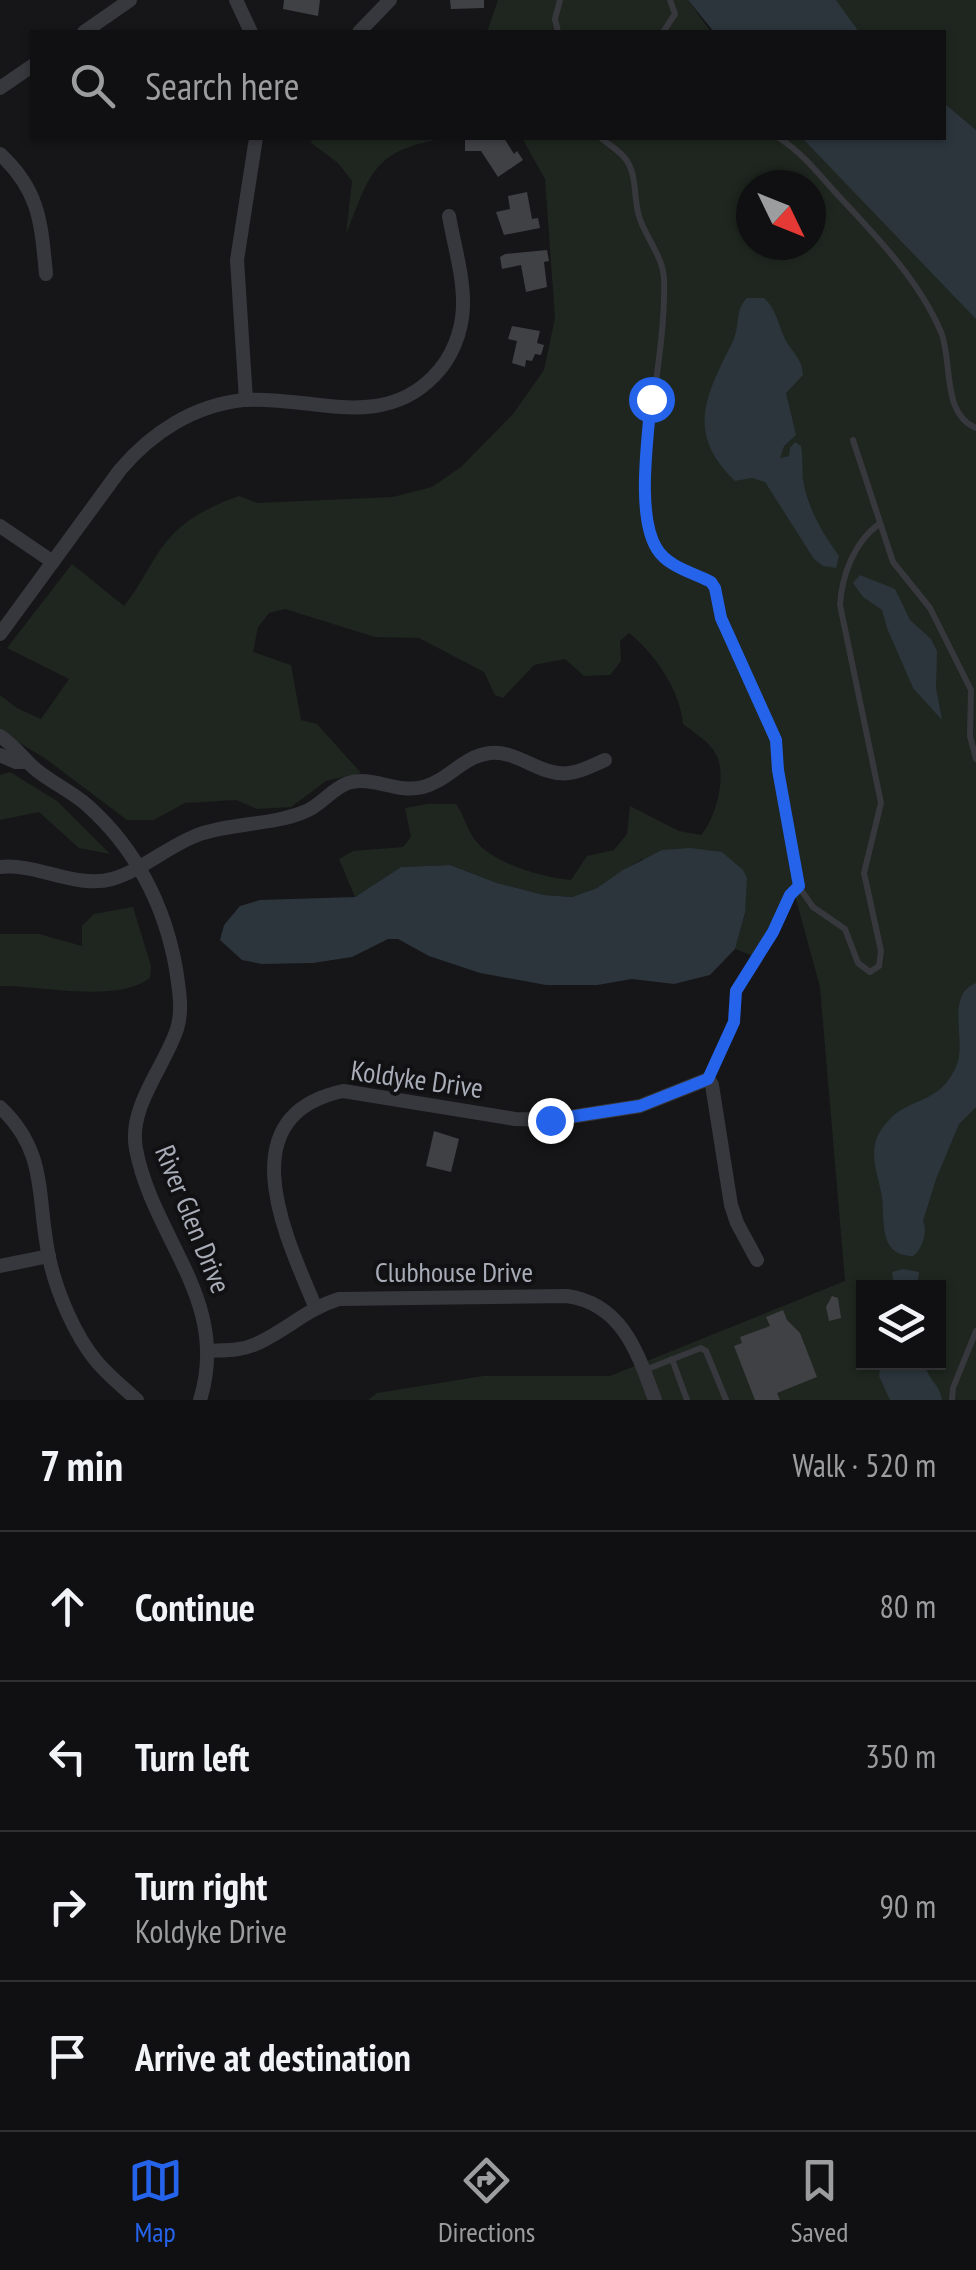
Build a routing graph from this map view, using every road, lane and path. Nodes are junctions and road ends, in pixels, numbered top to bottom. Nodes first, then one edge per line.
1 (130, 0) edge
2 (236, 0) edge
3 (390, 0) edge
4 (560, 0) edge
5 (670, 0) edge
6 (87, 30) edge
7 (250, 30) edge
8 (361, 30) edge
9 (558, 30) edge
10 (664, 30) edge
11 (30, 67) edge
12 (0, 88) edge
13 (256, 140) edge
14 (603, 140) edge
15 (781, 140) edge
16 (0, 154) edge
17 (449, 216) dead end
18 (46, 274) dead end
19 (246, 400) junction
20 (976, 428) edge
21 (852, 440) dead end
22 (878, 524) junction
23 (0, 526) edge
24 (53, 562) junction
25 (0, 634) edge
26 (0, 736) edge
27 (0, 755) edge
28 (976, 759) edge
29 (605, 760) dead end
30 (27, 762) junction
31 (139, 866) junction
32 (0, 867) edge
33 (799, 886) junction
34 (708, 1079) junction
35 (0, 1106) edge
36 (48, 1256) junction
37 (757, 1260) dead end
38 (0, 1266) edge
39 (315, 1306) junction
40 (976, 1331) edge
41 (208, 1350) junction
42 (672, 1360) junction
43 (644, 1370) junction
44 (137, 1400) edge
45 (200, 1400) edge
46 (656, 1400) edge
47 (687, 1400) edge
48 (726, 1400) edge
49 (952, 1400) edge

1 - 6 street
2 - 7 street
3 - 8 street
4 - 9 lane
5 - 10 lane
11 - 12 street
13 - 19 street
14 - 33 lane
15 - 20 lane
16 - 18 street
17 - 19 street
19 - 24 street
21 - 22 lane
22 - 28 lane
22 - 33 lane
23 - 24 street
24 - 25 street
26 - 30 street, River Glen Drive
27 - 30 street, River Glen Drive
29 - 31 street
30 - 31 street, River Glen Drive
31 - 32 street
31 - 41 street, River Glen Drive
33 - 34 lane
34 - 37 street
34 - 39 street, Koldyke Drive
35 - 36 street
36 - 38 street
36 - 44 street
39 - 41 street, Clubhouse Drive
39 - 43 street, Clubhouse Drive
40 - 49 lane
41 - 45 street, River Glen Drive
42 - 43 lane
42 - 47 lane
42 - 48 lane
43 - 46 street, Clubhouse Drive

